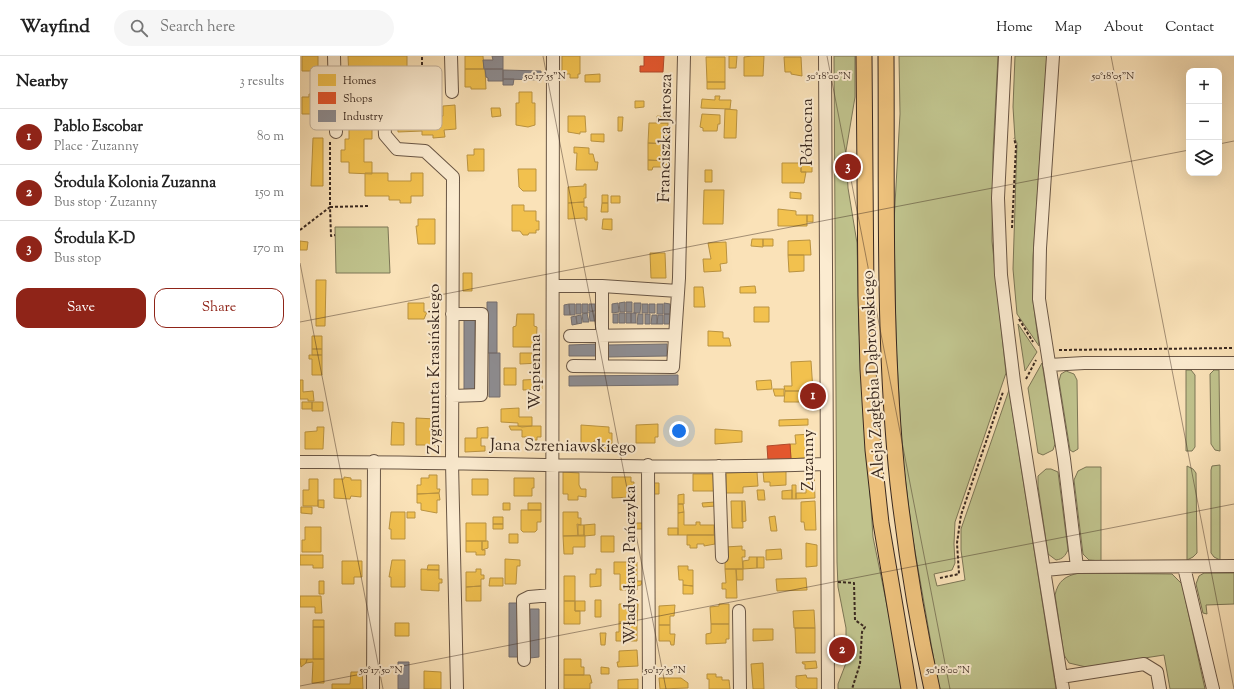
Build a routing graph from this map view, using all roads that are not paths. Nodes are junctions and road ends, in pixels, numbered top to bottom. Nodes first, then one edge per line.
1 (334, 56) edge
2 (451, 56) edge
3 (552, 56) edge
4 (684, 56) edge
5 (825, 56) edge
6 (864, 56) edge
7 (886, 56) edge
8 (1004, 56) edge
9 (1054, 56) edge
10 (334, 66) edge
11 (452, 92) dead end
12 (385, 130) edge
13 (825, 184) joint
14 (553, 286) junction
15 (602, 286) junction
16 (678, 291) junction
17 (452, 314) junction
18 (675, 335) junction
19 (570, 336) dead end
20 (602, 336) junction
21 (1234, 363) edge
22 (1050, 365) junction
23 (573, 366) dead end
24 (602, 366) junction
25 (452, 396) junction
26 (300, 462) edge
27 (374, 462) junction
28 (452, 463) junction
29 (826, 464) junction
30 (553, 465) junction
31 (648, 465) junction
32 (719, 466) junction
33 (722, 557) dead end
34 (1234, 566) edge
35 (1078, 567) junction
36 (1184, 567) junction
37 (1045, 570) junction
38 (552, 595) junction
39 (739, 612) dead end
40 (524, 660) dead end
41 (1062, 683) edge
42 (373, 689) edge
43 (457, 689) edge
44 (552, 689) edge
45 (649, 689) edge
46 (740, 689) edge
47 (828, 689) edge
48 (909, 689) edge
49 (932, 689) edge
50 (1160, 689) edge
51 (1212, 689) edge

1 - 10 street
2 - 11 street
3 - 14 street, Wapienna
4 - 16 street, Franciszka Jarosza
5 - 13 street, Północna
6 - 48 main road, Aleja Zagłębia Dąbrowskiego
7 - 49 main road, Aleja Zagłębia Dąbrowskiego
8 - 37 street
9 - 22 street
12 - 17 street, Zygmunta Krasińskiego
13 - 29 street, Zuzanny
14 - 15 street
14 - 30 street, Wapienna
15 - 16 street
15 - 20 street
16 - 18 street, Franciszka Jarosza
17 - 25 street, Zygmunta Krasińskiego
17 - 25 street
18 - 20 street
18 - 24 street, Franciszka Jarosza
19 - 20 street
20 - 24 street
21 - 22 street
22 - 35 street
23 - 24 street
25 - 28 street, Zygmunta Krasińskiego
26 - 27 street, Jana Szreniawskiego
27 - 28 street, Jana Szreniawskiego
27 - 42 street
28 - 30 street, Jana Szreniawskiego
28 - 43 street, Zygmunta Krasińskiego
29 - 32 street, Jana Szreniawskiego
29 - 47 street, Zuzanny
30 - 31 street, Jana Szreniawskiego
30 - 38 street, Wapienna
31 - 32 street, Jana Szreniawskiego
31 - 45 street, Władysława Pańczyka
32 - 33 street
34 - 36 street
35 - 36 street
35 - 37 street
36 - 51 street
37 - 41 street
38 - 40 street
38 - 44 street, Wapienna
39 - 46 street
41 - 50 street

